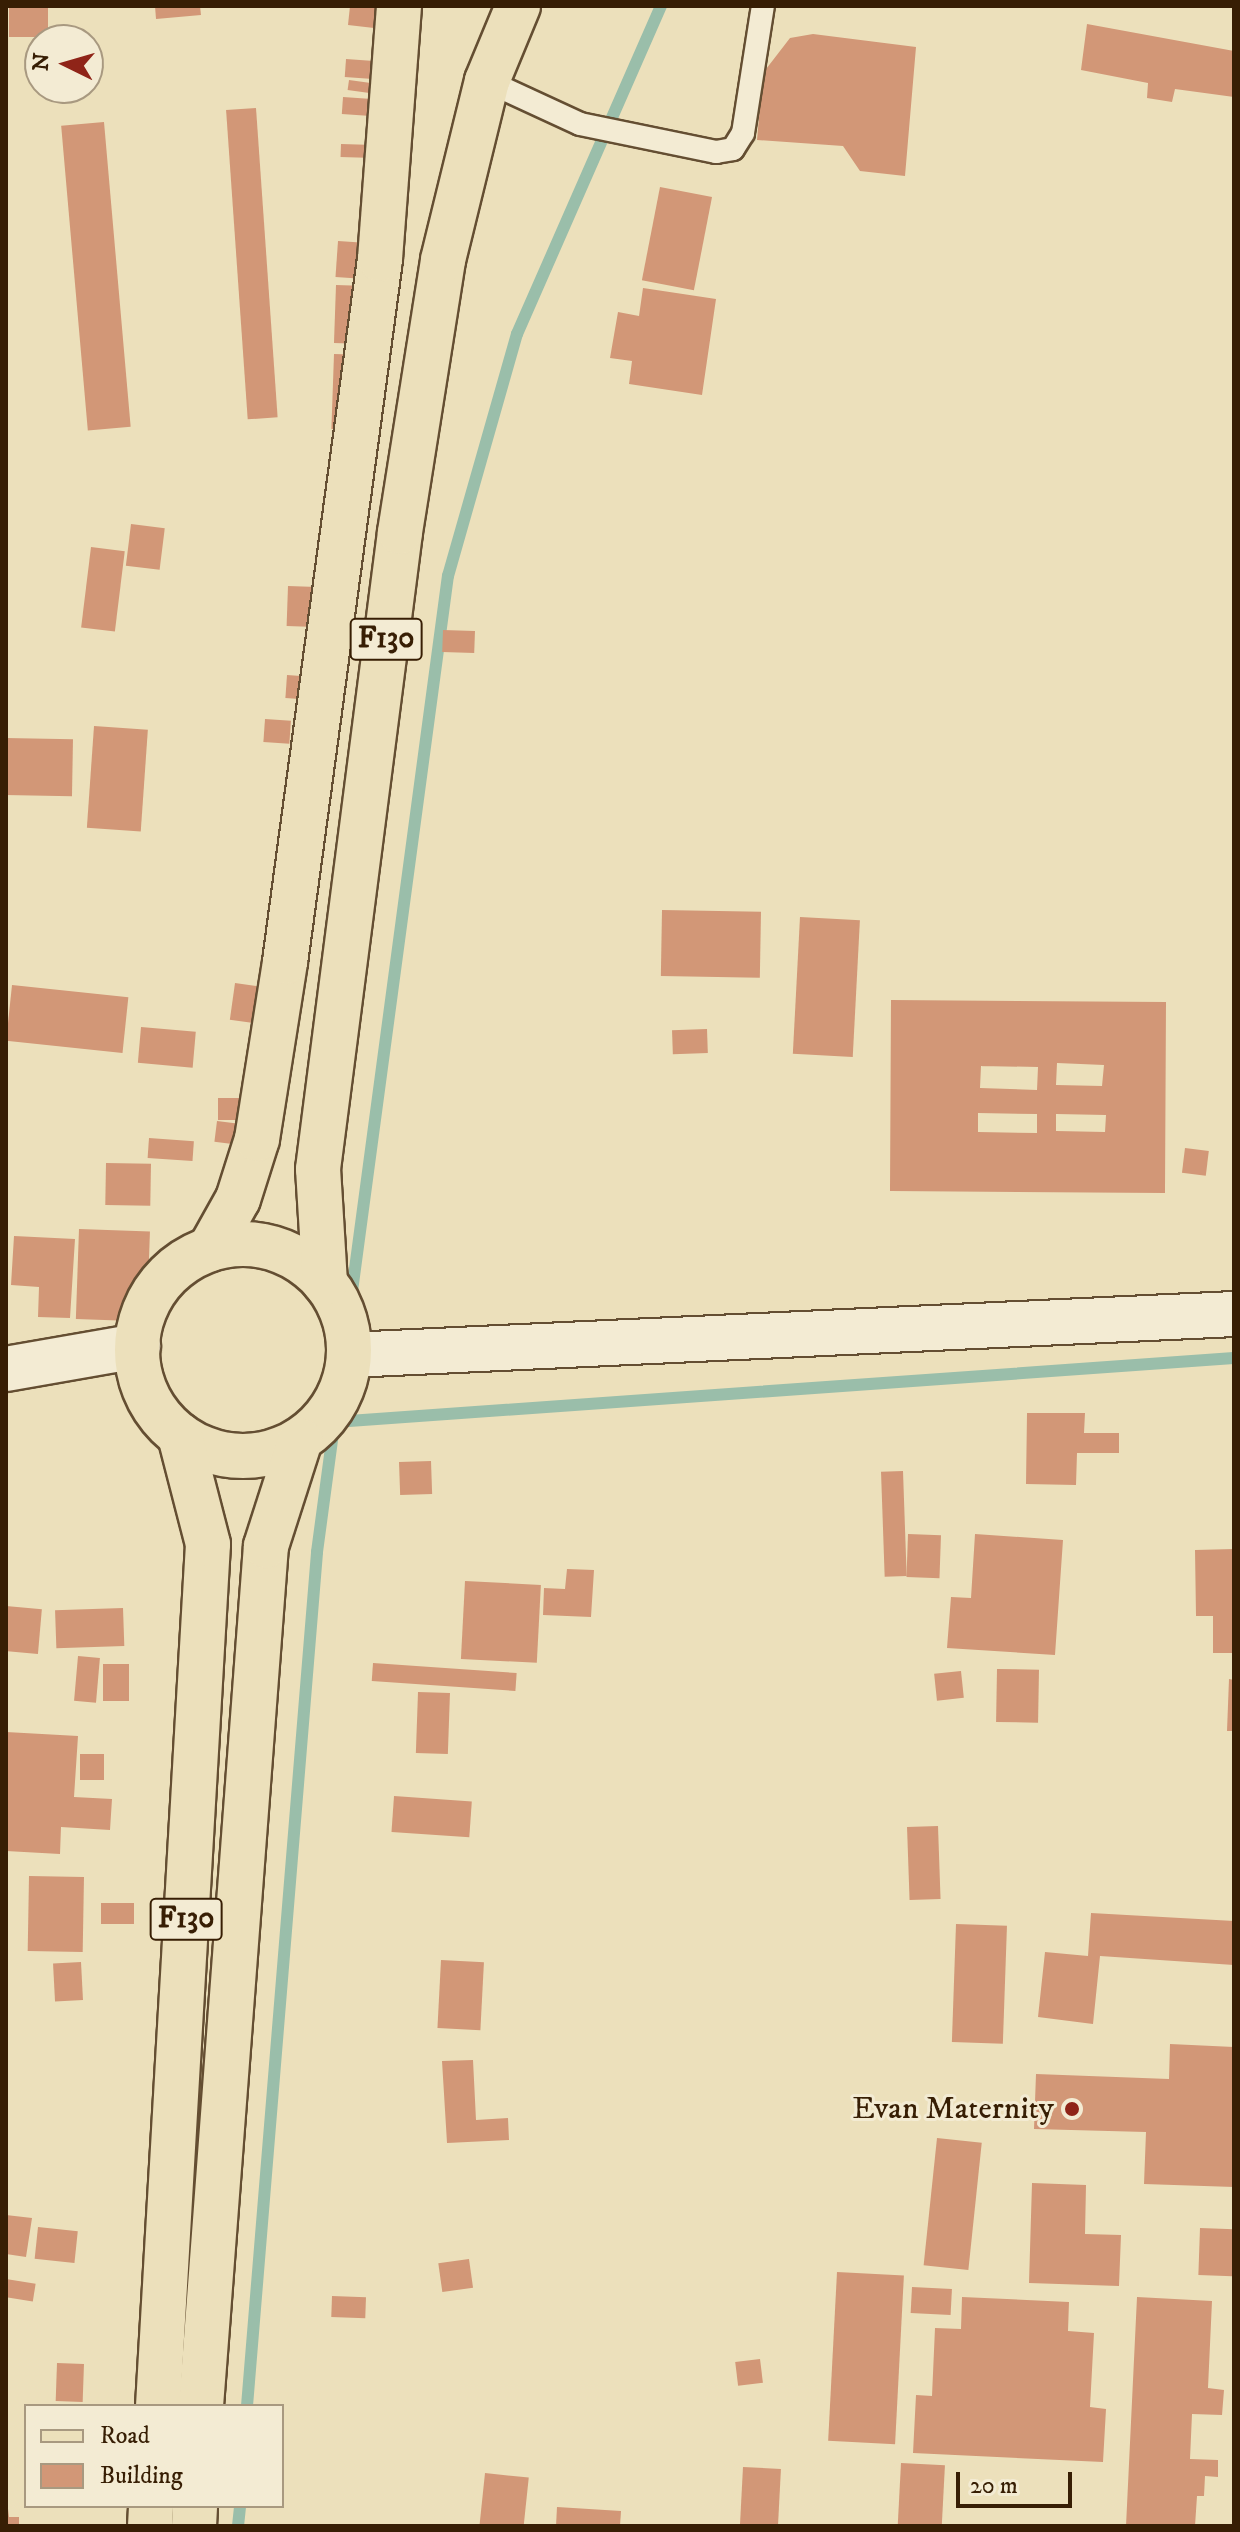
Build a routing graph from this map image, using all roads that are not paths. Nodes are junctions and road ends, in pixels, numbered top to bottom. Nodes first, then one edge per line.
1 (399, 6) edge
2 (518, 6) edge
3 (763, 6) edge
4 (487, 81) junction
5 (210, 1249) junction
6 (325, 1283) junction
7 (1234, 1314) edge
8 (138, 1346) junction
9 (349, 1355) junction
10 (6, 1369) edge
11 (180, 1436) junction
12 (300, 1440) junction
13 (158, 2404) edge
14 (201, 2404) edge

1 - 5 main road, F130
2 - 4 main road, F130
3 - 4 lane
4 - 6 main road, F130
5 - 6 main road, F130
5 - 8 main road, F130
6 - 9 main road, F130
7 - 9 street
8 - 10 street
8 - 11 main road, F130
9 - 12 main road, F130
11 - 12 main road, F130
11 - 13 main road, F130
12 - 14 main road, F130

